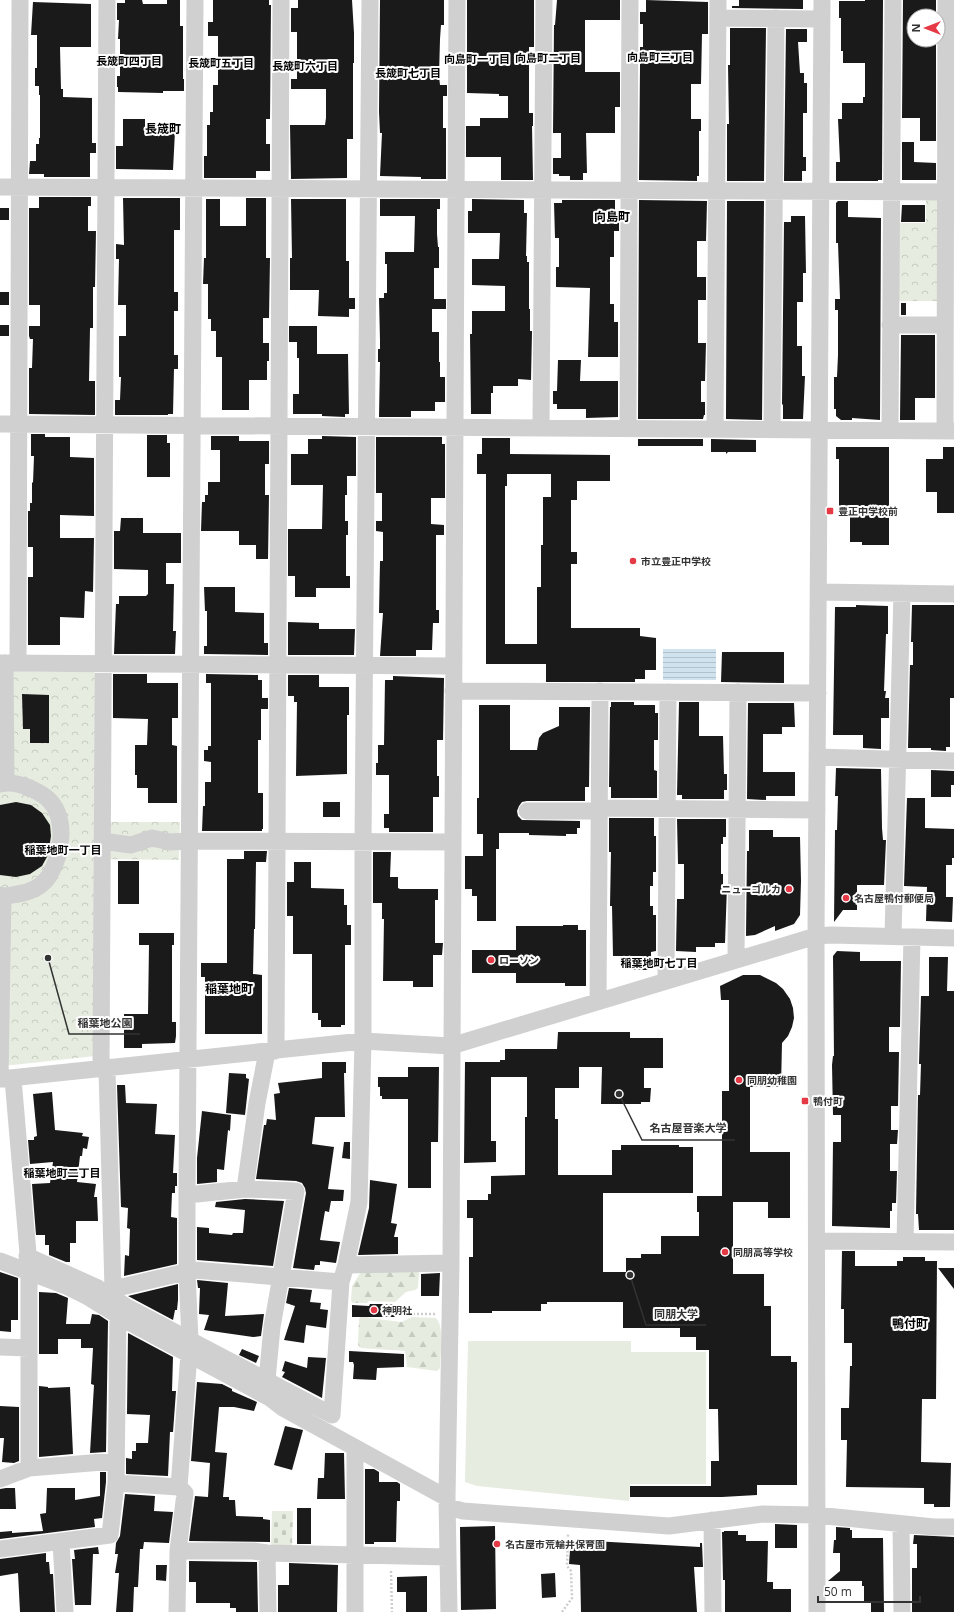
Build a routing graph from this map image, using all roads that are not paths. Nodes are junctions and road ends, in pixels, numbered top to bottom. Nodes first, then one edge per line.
1 (20, 0) edge
2 (107, 0) edge
3 (195, 0) edge
4 (281, 0) edge
5 (370, 0) edge
6 (457, 0) edge
7 (544, 0) edge
8 (630, 0) edge
9 (718, 0) edge
10 (822, 0) edge
11 (893, 0) edge
12 (946, 0) edge
13 (718, 18) junction
14 (776, 18) junction
15 (822, 19) junction
16 (0, 187) edge
17 (20, 187) junction
18 (106, 187) junction
19 (193, 188) junction
20 (281, 188) junction
21 (368, 188) junction
22 (456, 189) junction
23 (543, 190) junction
24 (629, 190) junction
25 (716, 191) junction
26 (774, 191) junction
27 (821, 191) junction
28 (890, 192) junction
29 (950, 192) edge
30 (890, 325) junction
31 (945, 325) junction
32 (0, 424) edge
33 (19, 424) junction
34 (105, 425) junction
35 (192, 426) junction
36 (280, 426) junction
37 (367, 427) junction
38 (454, 427) junction
39 (541, 427) junction
40 (628, 428) junction
41 (714, 429) junction
42 (772, 429) junction
43 (820, 429) junction
44 (890, 430) junction
45 (949, 431) edge
46 (819, 592) junction
47 (902, 593) junction
48 (954, 594) edge
49 (8, 663) edge
50 (104, 664) junction
51 (190, 664) junction
52 (279, 665) junction
53 (365, 666) junction
54 (453, 666) junction
55 (453, 691) junction
56 (600, 691) junction
57 (668, 692) junction
58 (738, 692) junction
59 (818, 693) junction
60 (817, 757) junction
61 (897, 759) junction
62 (954, 761) edge
63 (3, 783) edge
64 (667, 808) junction
65 (737, 809) junction
66 (599, 810) junction
67 (817, 810) junction
68 (527, 811) dead end
69 (102, 841) junction
70 (190, 841) junction
71 (278, 841) junction
72 (363, 842) junction
73 (452, 842) junction
74 (1, 896) edge
75 (816, 936) junction
76 (893, 936) junction
77 (912, 937) junction
78 (954, 938) edge
79 (736, 960) junction
80 (666, 981) junction
81 (598, 1002) junction
82 (363, 1041) junction
83 (451, 1046) junction
84 (272, 1051) junction
85 (188, 1060) junction
86 (104, 1069) junction
87 (4, 1079) edge
88 (245, 1189) junction
89 (187, 1195) junction
90 (816, 1242) junction
91 (904, 1242) junction
92 (954, 1242) edge
93 (0, 1261) edge
94 (451, 1263) junction
95 (28, 1264) junction
96 (346, 1265) junction
97 (187, 1272) junction
98 (281, 1276) junction
99 (341, 1282) junction
100 (114, 1294) junction
101 (118, 1315) junction
102 (0, 1347) edge
103 (29, 1348) junction
104 (189, 1348) junction
105 (267, 1380) junction
106 (355, 1448) junction
107 (115, 1461) junction
108 (29, 1468) junction
109 (0, 1479) edge
110 (116, 1483) junction
111 (179, 1487) junction
112 (448, 1503) junction
113 (816, 1515) junction
114 (712, 1520) junction
115 (901, 1524) junction
116 (954, 1527) edge
117 (62, 1542) junction
118 (0, 1549) edge
119 (178, 1551) junction
120 (267, 1553) junction
121 (354, 1556) junction
122 (448, 1557) junction
123 (66, 1612) edge
124 (177, 1612) edge
125 (268, 1612) edge
126 (355, 1612) edge
127 (449, 1612) edge
128 (713, 1612) edge
129 (816, 1612) edge
130 (902, 1612) edge

1 - 17 street
2 - 18 street
3 - 19 street
4 - 20 street
5 - 21 street
6 - 22 street
7 - 23 street
8 - 24 street
9 - 13 street
10 - 15 street
11 - 28 street
12 - 29 street
13 - 14 street
13 - 25 street
14 - 15 street
14 - 26 street
15 - 27 street
16 - 17 street
17 - 18 street
17 - 33 street
18 - 19 street
18 - 34 street
19 - 20 street
19 - 35 street
20 - 21 street
20 - 36 street
21 - 22 street
21 - 37 street
22 - 23 street
22 - 38 street
23 - 24 street
23 - 39 street
24 - 25 street
24 - 40 street
25 - 26 street
25 - 41 street
26 - 27 street
26 - 42 street
27 - 28 street
27 - 43 street
28 - 29 street
28 - 30 street
29 - 31 street
30 - 31 street
30 - 44 street
31 - 45 street
32 - 33 street
33 - 34 street
33 - 49 street
34 - 35 street
34 - 50 street
35 - 36 street
35 - 51 street
36 - 37 street
36 - 52 street
37 - 38 street
37 - 53 street
38 - 39 street
38 - 54 street
39 - 40 street
40 - 41 street
41 - 42 street
42 - 43 street
43 - 44 street
43 - 46 street
44 - 45 street
46 - 47 street
46 - 59 street
47 - 48 street
47 - 61 street
49 - 50 street
49 - 63 street
50 - 51 street
50 - 69 street
51 - 52 street
51 - 70 street
52 - 53 street
52 - 71 street
53 - 54 street
53 - 72 street
54 - 55 street
55 - 56 street
55 - 73 street
56 - 57 street
56 - 66 street
57 - 58 street
57 - 64 street
58 - 59 street
58 - 65 street
59 - 60 street
60 - 61 street
60 - 67 street
61 - 62 street
61 - 76 street
63 - 74 street
64 - 65 street
64 - 66 street
64 - 80 street
65 - 67 street
65 - 79 street
66 - 68 street
66 - 81 street
67 - 75 street
69 - 70 street
69 - 86 street
70 - 71 street
70 - 85 street
71 - 72 street
71 - 84 street
72 - 73 street
72 - 82 street
73 - 83 street
74 - 87 street
75 - 76 street
75 - 79 street
75 - 90 street
76 - 77 street
77 - 78 street
77 - 91 street
79 - 80 street
80 - 81 street
81 - 83 street
82 - 83 street
82 - 84 street
82 - 96 street
83 - 94 street
84 - 85 street
84 - 88 street
85 - 86 street
85 - 89 street
86 - 87 street
86 - 100 street
87 - 95 street
88 - 89 street
88 - 98 street
89 - 97 street
90 - 91 street
90 - 113 street
91 - 92 street
93 - 95 street
94 - 96 street
94 - 112 street
95 - 100 street
95 - 101 street
95 - 103 street
96 - 99 street
97 - 98 street
97 - 100 street
97 - 104 street
98 - 99 street
98 - 105 street
99 - 105 street
100 - 101 street
100 - 104 street
101 - 104 street
101 - 107 street
102 - 103 street
103 - 108 street
104 - 105 street
104 - 106 street
104 - 111 street
106 - 112 street
106 - 121 street
107 - 108 street
107 - 110 street
108 - 109 street
110 - 111 street
110 - 117 street
111 - 119 street
112 - 114 street
112 - 122 street
113 - 114 street
113 - 115 street
113 - 129 street
114 - 128 street
115 - 116 street
115 - 130 street
117 - 118 street
117 - 123 street
119 - 120 street
119 - 124 street
120 - 121 street
120 - 125 street
121 - 122 street
121 - 126 street
122 - 127 street

